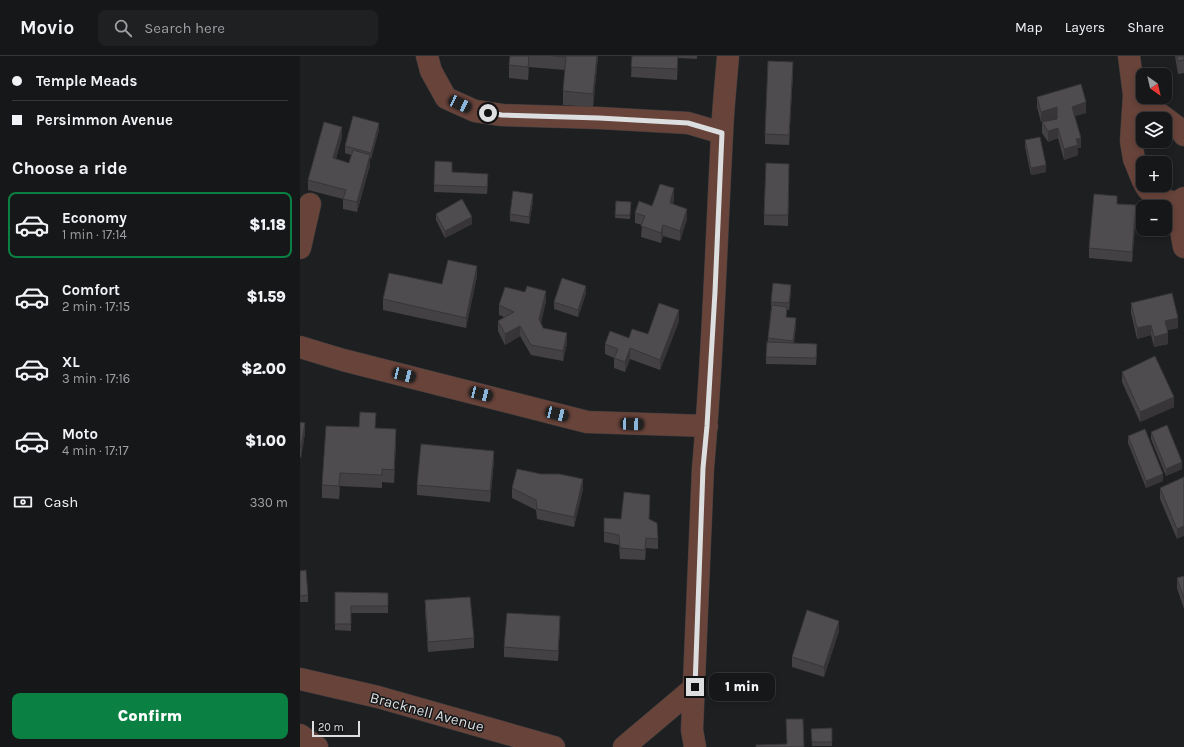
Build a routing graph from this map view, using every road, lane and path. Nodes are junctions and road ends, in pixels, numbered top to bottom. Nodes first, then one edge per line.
1 (428, 56) edge
2 (728, 56) edge
3 (1129, 56) edge
4 (1134, 95) junction
5 (722, 133) junction
6 (1184, 135) edge
7 (1136, 164) edge
8 (1151, 192) edge
9 (1180, 200) edge
10 (310, 204) dead end
11 (300, 248) edge
12 (1184, 248) edge
13 (300, 347) edge
14 (707, 426) junction
15 (300, 679) edge
16 (695, 687) junction
17 (300, 735) edge
18 (317, 747) edge
19 (554, 747) edge
20 (624, 747) edge
21 (695, 747) edge

1 - 5 street
2 - 5 street
3 - 4 street
4 - 6 street
4 - 7 street
5 - 14 street
8 - 9 street
9 - 12 street
10 - 11 street
13 - 14 street
14 - 16 street
15 - 19 street, Bracknell Avenue
16 - 20 street
16 - 21 street
17 - 18 street

